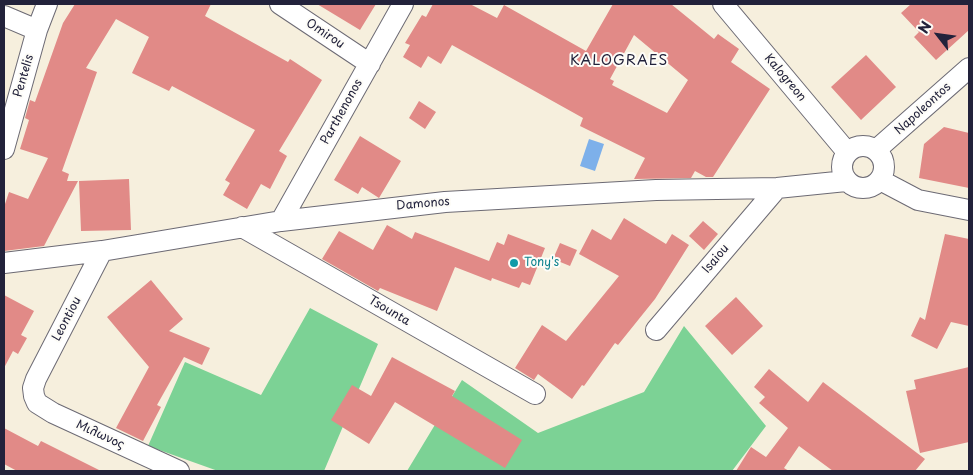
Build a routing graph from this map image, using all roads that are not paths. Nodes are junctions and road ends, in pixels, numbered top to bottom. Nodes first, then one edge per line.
1 (46, 4) edge
2 (280, 4) edge
3 (403, 4) edge
4 (722, 4) edge
5 (4, 16) edge
6 (37, 30) junction
7 (370, 64) junction
8 (969, 68) edge
9 (4, 149) edge
10 (876, 150) junction
11 (847, 152) junction
12 (880, 180) junction
13 (846, 181) junction
14 (777, 188) junction
15 (969, 210) edge
16 (281, 221) junction
17 (242, 227) junction
18 (102, 251) junction
19 (4, 263) edge
20 (656, 330) dead end
21 (33, 388) joint
22 (535, 394) dead end
23 (179, 471) edge

1 - 6 street, Pentelis
2 - 7 street, Omirou
3 - 7 street, Parthenonos
4 - 11 street, Kalogreon
5 - 6 street
6 - 9 street, Pentelis
7 - 16 street, Parthenonos
8 - 10 street, Napoleontos
10 - 11 street
10 - 12 street
11 - 13 street
12 - 13 street
12 - 15 street
13 - 14 street, Damonos
14 - 16 street, Damonos
14 - 20 street, Isaiou
16 - 17 street, Damonos
17 - 18 street, Damonos
17 - 22 street, Tsounta
18 - 19 street, Damonos
18 - 21 street, Leontiou
21 - 23 street, Μιλωνος

